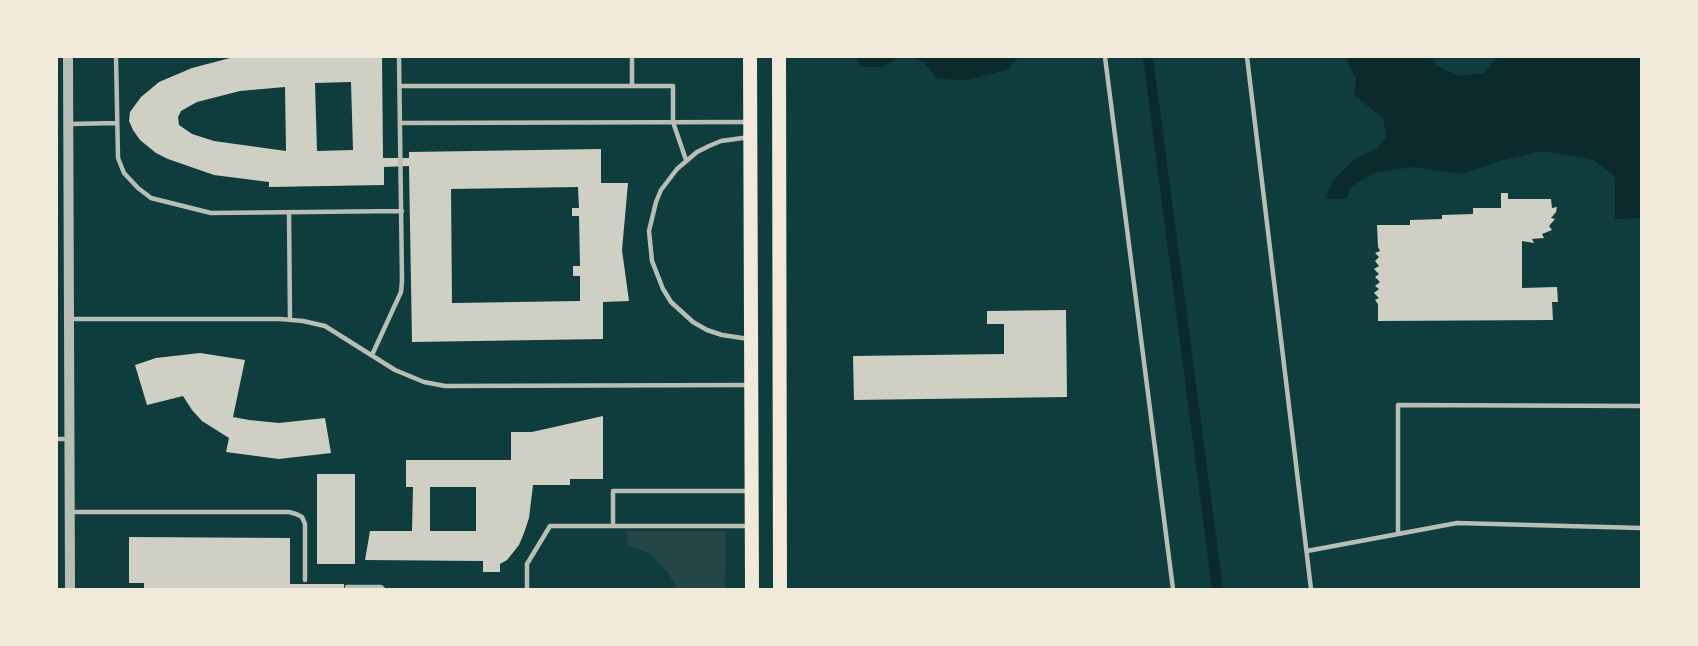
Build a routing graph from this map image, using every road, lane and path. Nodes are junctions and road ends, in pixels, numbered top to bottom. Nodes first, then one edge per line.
1 (68, 57) edge
2 (116, 57) edge
3 (399, 57) edge
4 (632, 57) edge
5 (750, 57) edge
6 (778, 57) edge
7 (1105, 57) edge
8 (1247, 57) edge
9 (400, 86) junction
10 (632, 86) junction
11 (673, 122) junction
12 (750, 122) junction
13 (117, 123) junction
14 (400, 123) junction
15 (68, 124) junction
16 (752, 137) junction
17 (686, 160) junction
18 (402, 211) junction
19 (289, 212) junction
20 (69, 319) junction
21 (290, 320) junction
22 (752, 340) junction
23 (372, 355) junction
24 (751, 385) junction
25 (1641, 406) edge
26 (57, 439) edge
27 (70, 439) junction
28 (752, 491) junction
29 (70, 512) junction
30 (613, 526) junction
31 (752, 526) junction
32 (1641, 528) edge
33 (1398, 534) junction
34 (1307, 551) junction
35 (305, 580) dead end
36 (346, 587) dead end
37 (70, 589) edge
38 (383, 589) edge
39 (527, 589) edge
40 (752, 589) edge
41 (780, 589) edge
42 (1173, 589) edge
43 (1311, 589) edge

1 - 15 street
2 - 13 lane
3 - 9 lane
4 - 10 lane
5 - 12 main road
6 - 41 main road
7 - 42 lane
8 - 34 lane
9 - 10 lane
9 - 14 lane
10 - 11 lane
11 - 12 lane
11 - 14 lane
11 - 17 lane
12 - 16 main road
13 - 15 lane
13 - 19 lane
14 - 18 lane
15 - 20 street
16 - 17 lane
16 - 22 main road
17 - 22 lane
18 - 19 lane
18 - 23 lane
19 - 21 lane
20 - 21 lane
20 - 27 street
21 - 23 lane
22 - 24 main road
23 - 24 lane
24 - 28 main road
25 - 33 lane
26 - 27 lane
27 - 29 street
28 - 30 lane
28 - 31 main road
29 - 35 lane
29 - 37 street
30 - 31 lane
30 - 39 lane
31 - 40 main road
32 - 33 lane
33 - 34 lane
34 - 43 lane
36 - 38 lane

